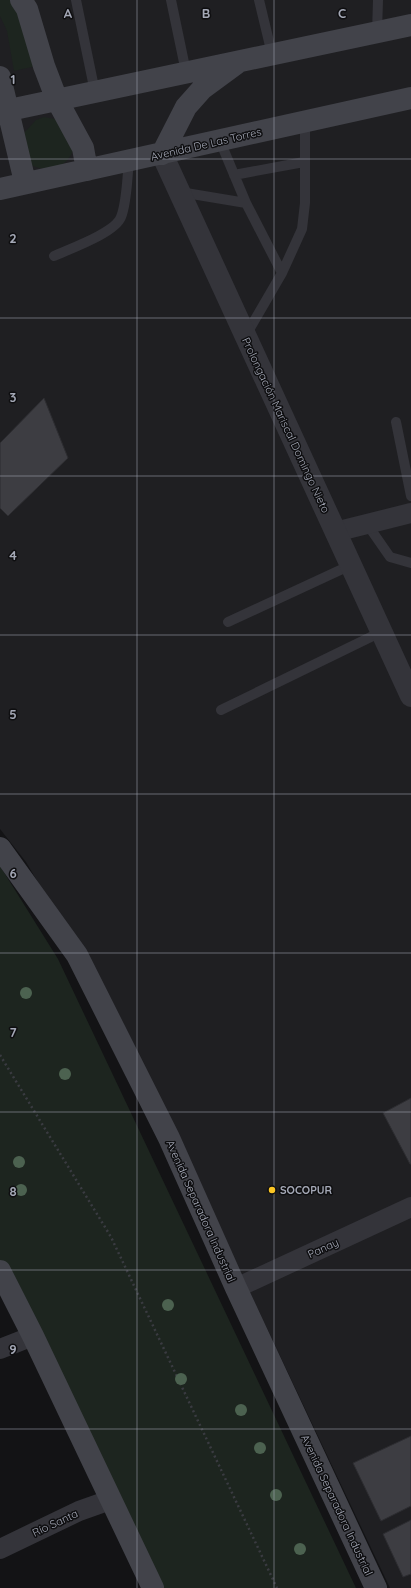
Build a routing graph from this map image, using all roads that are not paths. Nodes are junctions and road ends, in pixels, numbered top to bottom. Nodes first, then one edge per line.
1 (22, 0) edge
2 (76, 0) edge
3 (171, 0) edge
4 (259, 0) edge
5 (378, 0) edge
6 (411, 25) edge
7 (377, 32) junction
8 (272, 54) junction
9 (240, 61) junction
10 (186, 72) junction
11 (0, 77) edge
12 (96, 92) junction
13 (411, 98) edge
14 (57, 100) junction
15 (4, 111) edge
16 (305, 122) junction
17 (220, 141) junction
18 (162, 154) junction
19 (129, 161) junction
20 (304, 162) junction
21 (87, 170) junction
22 (234, 175) junction
23 (25, 182) junction
24 (0, 189) edge
25 (180, 192) junction
26 (246, 203) junction
27 (54, 256) dead end
28 (282, 273) junction
29 (246, 336) junction
30 (396, 422) dead end
31 (411, 496) edge
32 (411, 513) edge
33 (367, 524) junction
34 (335, 532) junction
35 (411, 563) edge
36 (351, 565) junction
37 (228, 622) dead end
38 (381, 632) junction
39 (411, 696) edge
40 (221, 710) dead end
41 (0, 848) edge
42 (411, 1207) edge
43 (0, 1271) edge
44 (236, 1288) junction
45 (33, 1336) junction
46 (0, 1349) edge
47 (110, 1500) junction
48 (0, 1549) edge
49 (153, 1588) edge
50 (376, 1588) edge

1 - 14 main road
2 - 12 lane
3 - 10 lane
4 - 8 lane
5 - 7 lane
6 - 7 main road
7 - 8 main road
8 - 9 main road
9 - 10 main road
9 - 18 main road
10 - 12 main road
11 - 15 main road
12 - 14 main road
13 - 16 main road, Avenida De Las Torres
14 - 15 main road
14 - 21 main road
15 - 23 main road
16 - 17 main road, Avenida De Las Torres
16 - 20 lane
17 - 18 main road, Avenida De Las Torres
17 - 22 lane
18 - 19 main road, Avenida De Las Torres
18 - 25 street, Prolongación Mariscal Domingo Nieto
19 - 21 main road, Avenida De Las Torres
19 - 27 lane
20 - 22 lane
20 - 28 lane
21 - 23 main road, Avenida De Las Torres
22 - 26 lane
23 - 24 main road, Avenida De Las Torres
25 - 26 lane
25 - 29 street, Prolongación Mariscal Domingo Nieto
26 - 28 lane
28 - 29 lane
29 - 34 street, Prolongación Mariscal Domingo Nieto
30 - 31 lane
32 - 33 street
33 - 34 street
33 - 35 lane
34 - 36 street, Prolongación Mariscal Domingo Nieto
36 - 37 lane
36 - 38 street, Prolongación Mariscal Domingo Nieto
38 - 39 street, Prolongación Mariscal Domingo Nieto
38 - 40 lane
41 - 44 main road, Avenida Separadora Industrial
42 - 44 street, Panay
43 - 45 main road
44 - 50 main road, Avenida Separadora Industrial
45 - 46 street
45 - 47 main road
47 - 48 street, Río Santa
47 - 49 main road

